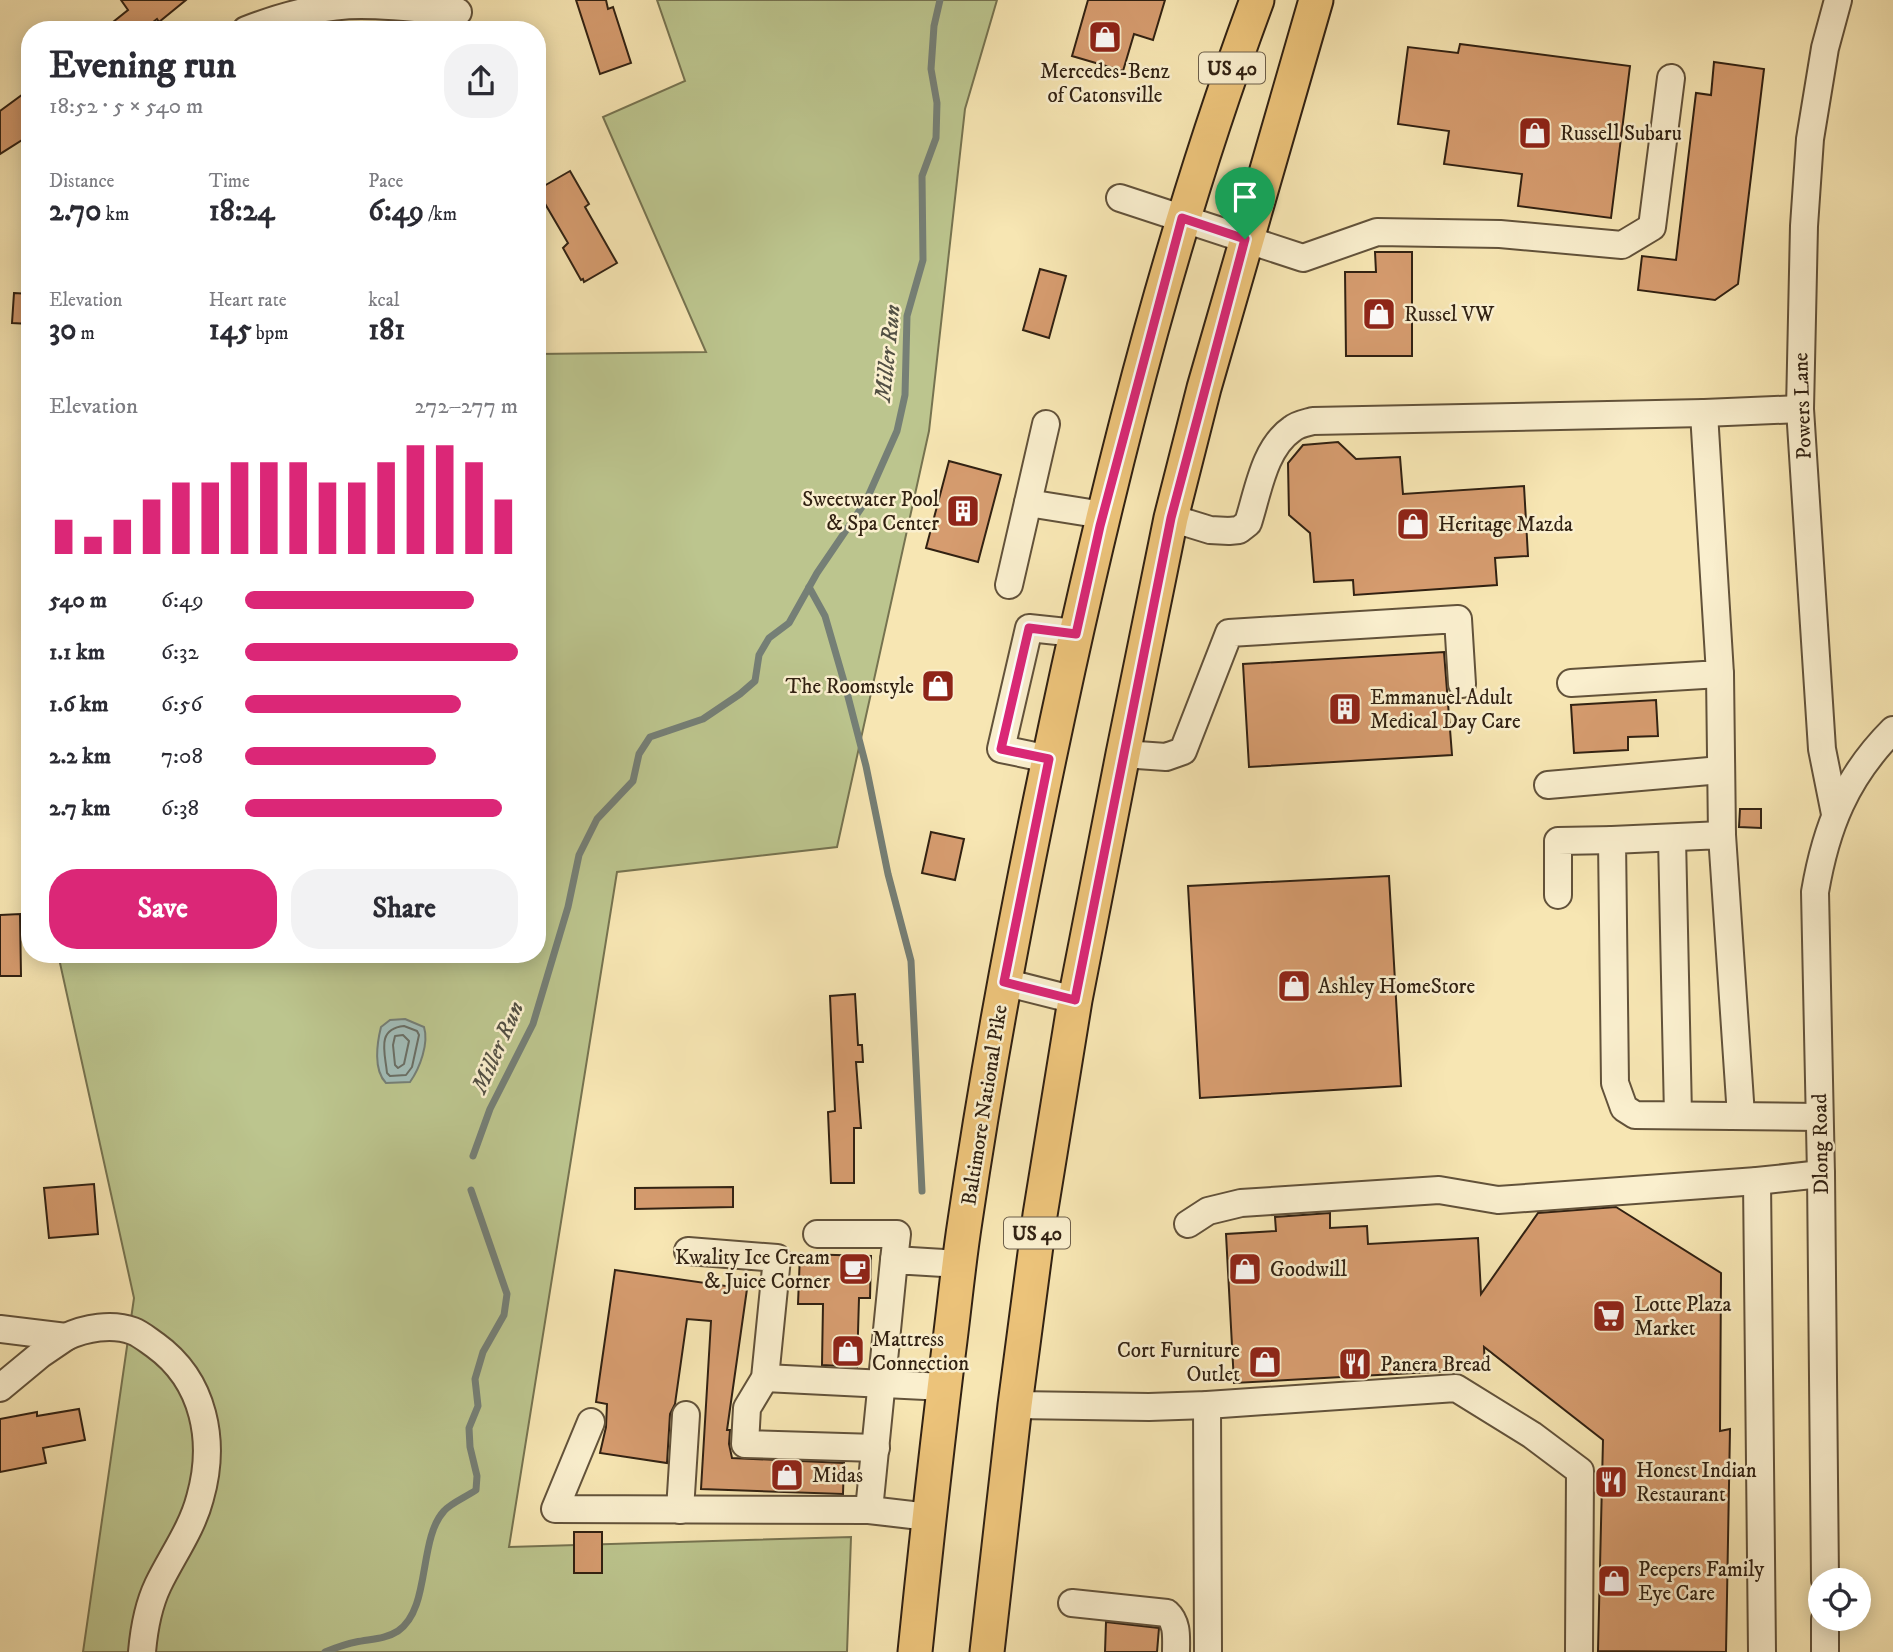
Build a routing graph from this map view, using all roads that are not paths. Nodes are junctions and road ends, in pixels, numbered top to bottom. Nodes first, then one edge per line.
1 (1257, 0) edge
2 (1316, 0) edge
3 (1838, 0) edge
4 (458, 14) edge
5 (268, 21) edge
6 (1671, 78) dead end
7 (1120, 198) dead end
8 (1182, 218) junction
9 (1245, 239) junction
10 (1800, 409) junction
11 (1704, 413) junction
12 (1046, 424) dead end
13 (1028, 503) junction
14 (1102, 516) junction
15 (1171, 518) junction
16 (1009, 585) dead end
17 (1076, 634) junction
18 (1720, 674) junction
19 (1571, 683) dead end
20 (1462, 684) dead end
21 (1893, 730) edge
22 (1123, 754) junction
23 (1049, 759) junction
24 (1721, 770) junction
25 (1548, 785) dead end
26 (1835, 814) junction
27 (1722, 835) junction
28 (1672, 838) junction
29 (1614, 840) junction
30 (1558, 895) dead end
31 (1004, 982) junction
32 (1075, 1000) junction
33 (1678, 1115) junction
34 (1741, 1116) junction
35 (1819, 1117) junction
36 (1821, 1174) junction
37 (1758, 1181) junction
38 (1188, 1224) dead end
39 (817, 1234) dead end
40 (688, 1251) dead end
41 (894, 1260) junction
42 (960, 1264) junction
43 (0, 1329) edge
44 (66, 1337) junction
45 (765, 1378) junction
46 (883, 1384) junction
47 (945, 1387) junction
48 (0, 1388) edge
49 (1015, 1405) junction
50 (1206, 1405) junction
51 (686, 1415) dead end
52 (591, 1422) dead end
53 (876, 1448) junction
54 (680, 1510) junction
55 (869, 1510) junction
56 (929, 1517) junction
57 (1825, 1568) edge
58 (1072, 1603) dead end
59 (1825, 1631) edge
60 (1176, 1645) edge
61 (1208, 1645) edge
62 (142, 1652) edge
63 (915, 1652) edge
64 (988, 1652) edge
65 (1579, 1652) edge
66 (1762, 1652) edge
67 (1825, 1652) edge

1 - 8 main road, Baltimore National Pike / US 40
2 - 9 main road, US 40
3 - 10 street, Powers Lane
4 - 5 street
6 - 9 street
7 - 8 street
8 - 9 street
8 - 14 main road, Baltimore National Pike / US 40
9 - 15 main road, US 40
10 - 11 street
10 - 26 street, Powers Lane
11 - 15 street
11 - 18 street
12 - 13 street
13 - 14 street
13 - 16 street
14 - 17 main road, Baltimore National Pike / US 40
15 - 22 main road, US 40
17 - 23 main road, Baltimore National Pike / US 40
17 - 23 street
18 - 19 street
18 - 24 street
20 - 22 street
21 - 26 street, Dlong Road
22 - 32 main road, US 40
23 - 31 main road, Baltimore National Pike / US 40
24 - 25 street
24 - 27 street
26 - 35 street, Dlong Road
27 - 28 street
27 - 34 street
28 - 29 street
28 - 33 street
29 - 30 street
29 - 33 street
31 - 32 street
31 - 42 main road, Baltimore National Pike / US 40
32 - 49 main road, US 40
33 - 34 street
34 - 35 street
35 - 36 street, Dlong Road
36 - 37 street
36 - 57 street, Dlong Road
37 - 38 street
37 - 66 street
39 - 41 street
40 - 45 street
41 - 42 street
41 - 46 street
42 - 47 main road, Baltimore National Pike / US 40
43 - 44 street
44 - 48 street
44 - 62 street
45 - 46 street
45 - 53 street
46 - 47 street
46 - 53 street
47 - 56 main road, Baltimore National Pike / US 40
49 - 50 street
49 - 64 main road, US 40
50 - 61 street
50 - 65 street
51 - 54 street
52 - 54 street
53 - 55 street
54 - 55 street
55 - 56 street
56 - 63 main road, Baltimore National Pike / US 40
58 - 60 street
59 - 67 street
60 - 61 street

